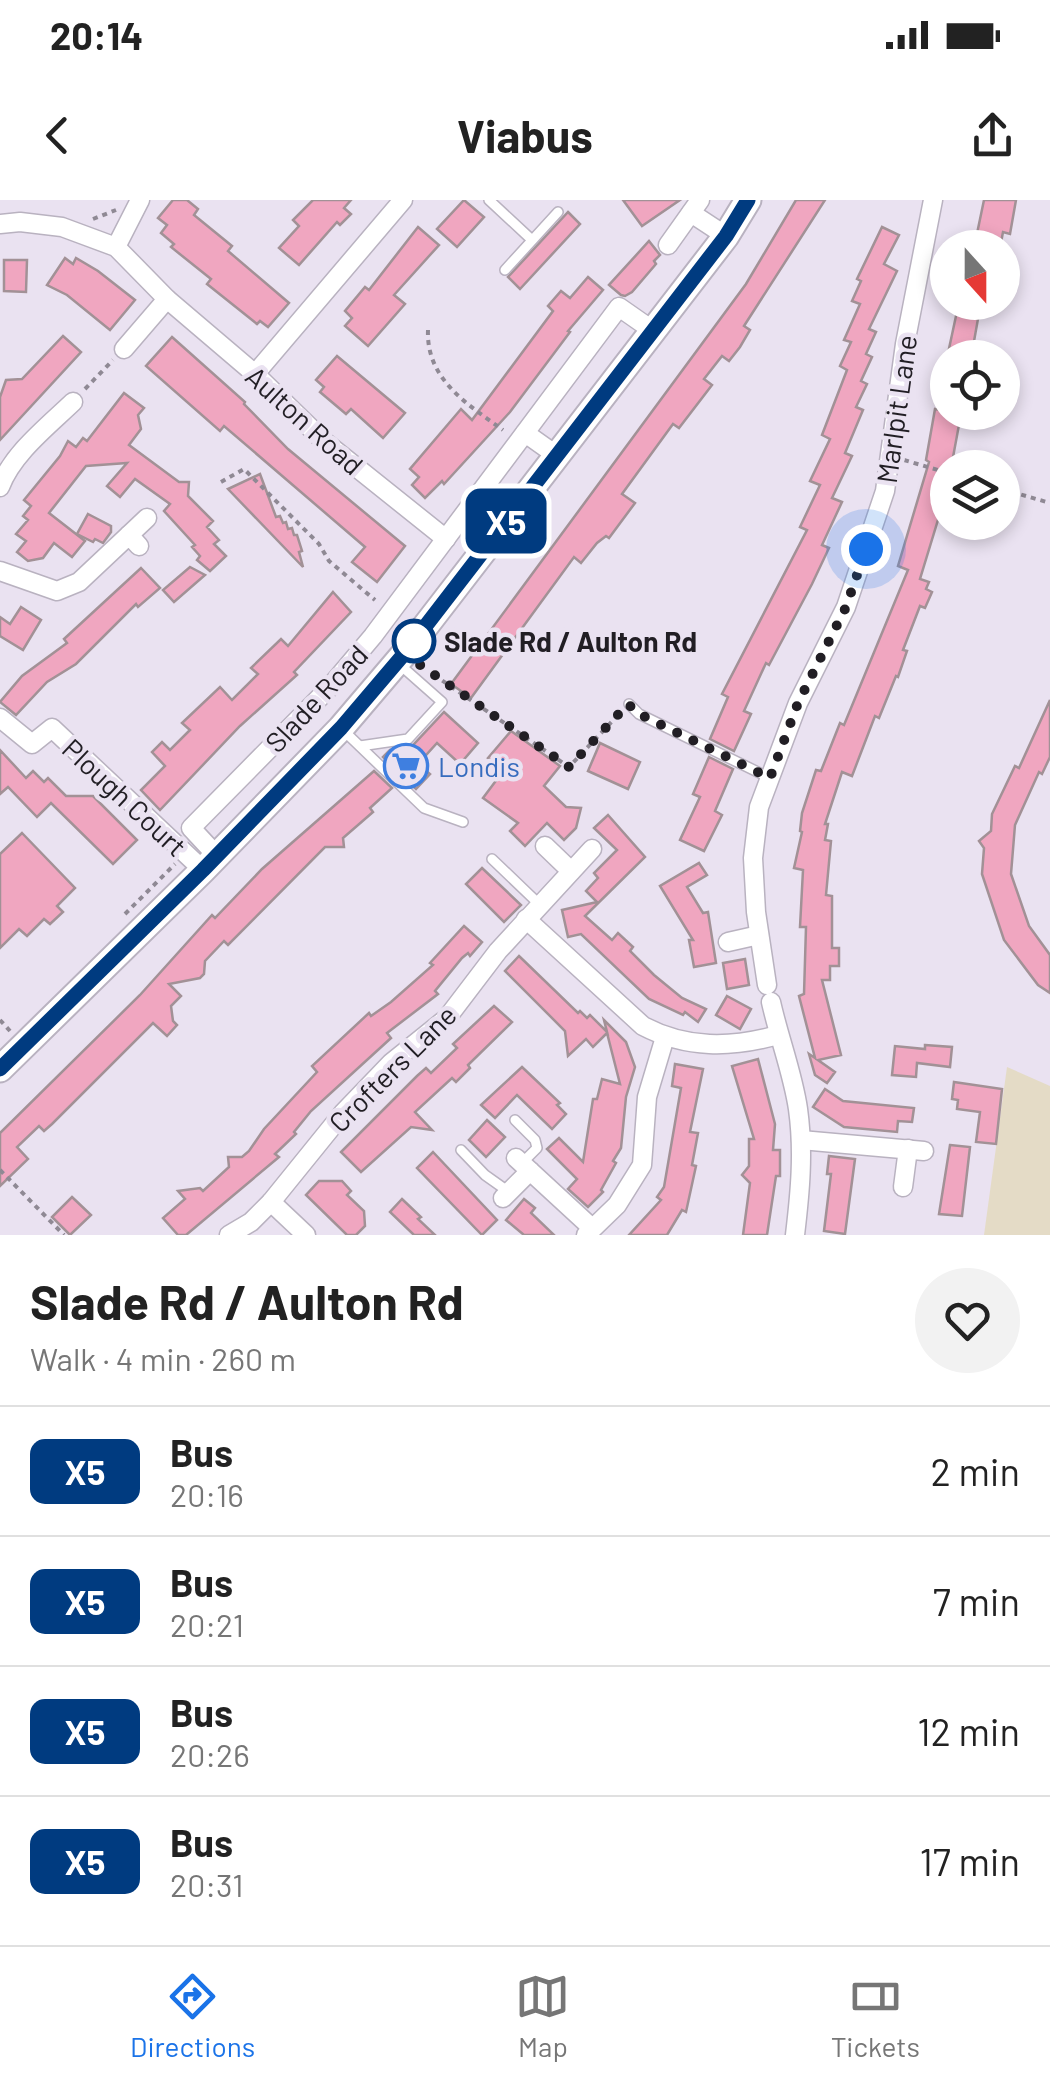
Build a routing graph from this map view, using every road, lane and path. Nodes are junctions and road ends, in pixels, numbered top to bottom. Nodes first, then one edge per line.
1 (140, 200) edge
2 (402, 200) edge
3 (489, 200) edge
4 (748, 200) edge
5 (933, 200) edge
6 (696, 206) edge
7 (558, 212) dead end
8 (0, 224) edge
9 (726, 236) junction
10 (532, 240) junction
11 (668, 245) dead end
12 (116, 247) junction
13 (504, 270) dead end
14 (167, 299) junction
15 (428, 330) dead end
16 (652, 330) junction
17 (124, 349) joint
18 (255, 374) junction
19 (73, 402) joint
20 (522, 437) junction
21 (556, 455) junction
22 (890, 456) junction
23 (930, 468) edge
24 (2, 478) edge
25 (220, 482) dead end
26 (1020, 494) edge
27 (1050, 503) edge
28 (148, 518) dead end
29 (446, 539) junction
30 (0, 571) edge
31 (390, 613) junction
32 (373, 636) junction
33 (398, 661) junction
34 (434, 675) dead end
35 (628, 704) joint
36 (0, 718) edge
37 (350, 737) junction
38 (770, 778) junction
39 (463, 822) dead end
40 (546, 846) dead end
41 (592, 849) dead end
42 (492, 859) dead end
43 (210, 863) junction
44 (571, 871) junction
45 (545, 899) junction
46 (526, 920) junction
47 (759, 936) junction
48 (728, 942) dead end
49 (778, 1035) junction
50 (665, 1038) junction
51 (0, 1070) edge
52 (516, 1120) dead end
53 (801, 1140) junction
54 (461, 1150) dead end
55 (523, 1164) junction
56 (0, 1170) edge
57 (904, 1187) dead end
58 (506, 1195) joint
59 (271, 1202) junction
60 (589, 1232) edge
61 (64, 1235) edge
62 (229, 1235) edge
63 (306, 1235) edge
64 (795, 1235) edge

1 - 12 street
2 - 18 street
3 - 10 lane
4 - 9 main road, Slade Road
5 - 22 street, Marlpit Lane
6 - 9 street
6 - 11 street
7 - 10 lane
8 - 12 street, Aulton Road
9 - 16 main road, Slade Road
10 - 13 lane
12 - 14 street, Aulton Road
14 - 17 street
14 - 18 street, Aulton Road
15 - 20 path
16 - 20 street, Slade Road
16 - 21 main road, Slade Road
17 - 19 path
18 - 29 street, Aulton Road
19 - 24 street
20 - 21 street
20 - 29 street, Slade Road
21 - 33 main road, Slade Road
22 - 23 path
22 - 38 street, Marlpit Lane
25 - 31 path
26 - 27 path
28 - 30 street
29 - 31 street, Slade Road
31 - 32 street, Slade Road
32 - 33 street
32 - 43 street, Slade Road
33 - 37 main road, Slade Road
33 - 37 lane
34 - 35 path
35 - 38 lane
36 - 43 street, Plough Court
37 - 39 lane
37 - 43 main road, Slade Road
38 - 47 street, Marlpit Lane
40 - 44 street
41 - 44 street, Crofters Lane
42 - 45 lane
43 - 51 main road, Slade Road
44 - 45 street, Crofters Lane
45 - 46 street, Crofters Lane
46 - 50 street
46 - 59 street, Crofters Lane
47 - 48 street
47 - 49 street, Marlpit Lane
49 - 50 street
49 - 53 street, Marlpit Lane
50 - 60 street
52 - 55 lane
53 - 57 street
53 - 64 street, Marlpit Lane
54 - 58 lane
55 - 58 street
55 - 60 street
56 - 61 path
59 - 62 street, Crofters Lane
59 - 63 street

